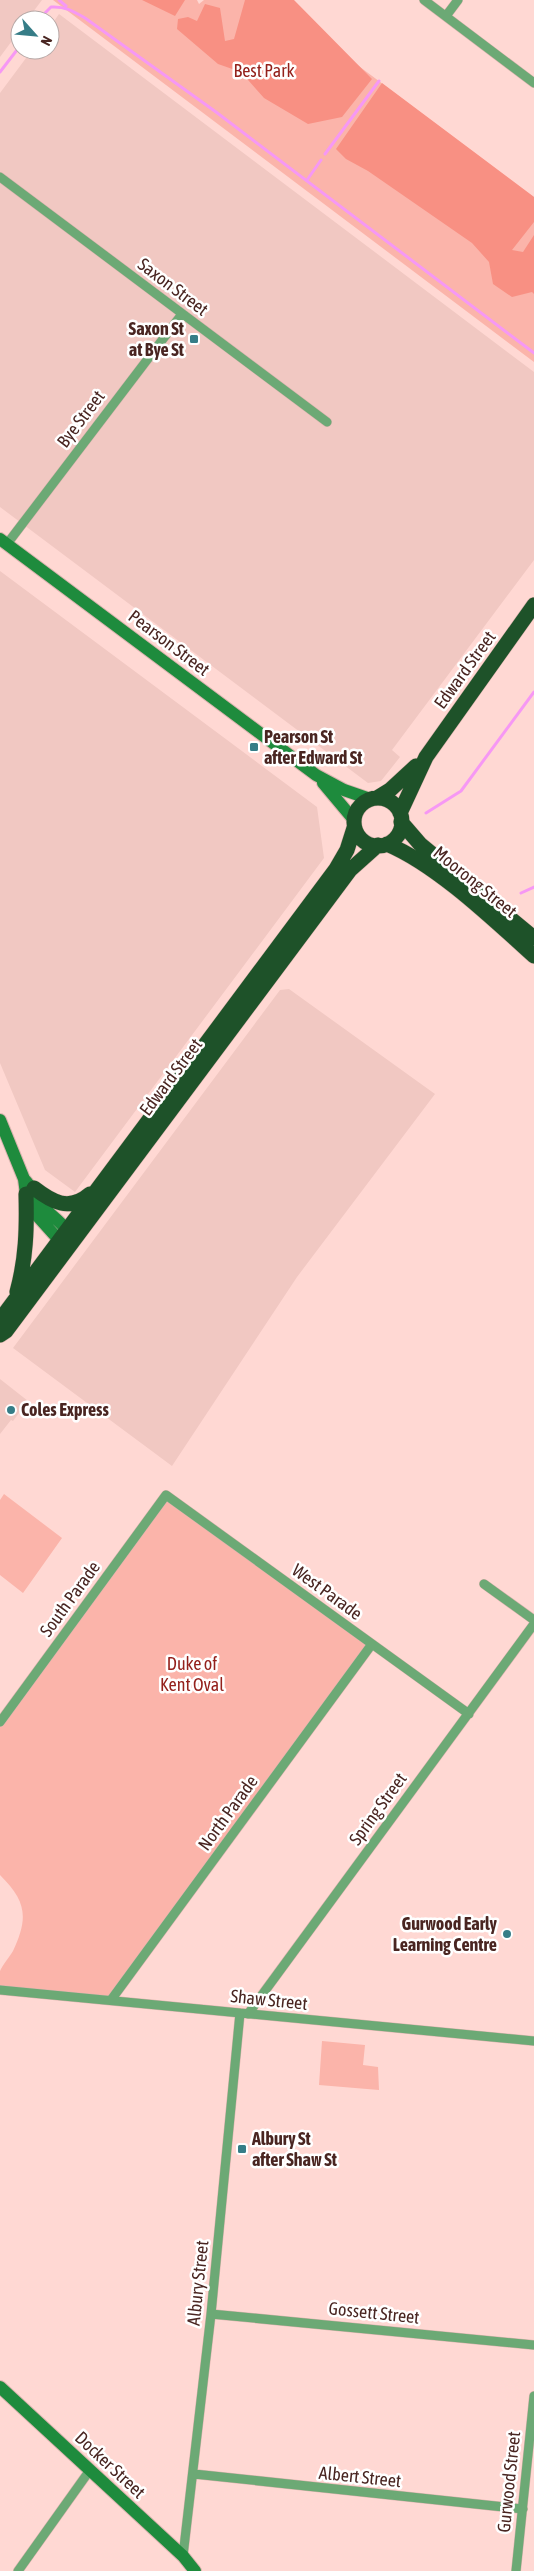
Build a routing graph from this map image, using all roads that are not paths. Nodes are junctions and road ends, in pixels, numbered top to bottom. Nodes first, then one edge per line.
1 (424, 0) edge
2 (458, 0) edge
3 (446, 16) junction
4 (534, 82) edge
5 (0, 177) edge
6 (182, 314) junction
7 (327, 422) dead end
8 (4, 542) edge
9 (534, 605) edge
10 (426, 757) junction
11 (316, 775) junction
12 (373, 799) junction
13 (401, 818) junction
14 (354, 824) junction
15 (382, 845) junction
16 (534, 938) edge
17 (534, 956) edge
18 (0, 1120) edge
19 (28, 1187) junction
20 (97, 1188) junction
21 (66, 1237) junction
22 (16, 1298) junction
23 (0, 1320) edge
24 (0, 1335) edge
25 (166, 1495) joint
26 (484, 1584) dead end
27 (534, 1622) edge
28 (372, 1644) junction
29 (469, 1714) junction
30 (0, 1722) edge
31 (0, 1990) edge
32 (111, 2000) junction
33 (244, 2014) junction
34 (534, 2042) edge
35 (211, 2314) junction
36 (534, 2345) edge
37 (0, 2387) edge
38 (534, 2396) edge
39 (90, 2470) junction
40 (194, 2474) junction
41 (524, 2509) junction
42 (183, 2556) junction
43 (18, 2571) edge
44 (195, 2571) edge
45 (516, 2571) edge

1 - 3 street
2 - 3 street
3 - 4 street
5 - 6 street, Saxon Street
6 - 7 street, Saxon Street
6 - 8 street, Bye Street
8 - 11 main road, Pearson Street
9 - 10 highway, Edward Street
10 - 12 highway, Edward Street
10 - 13 highway, Edward Street
11 - 12 main road, Pearson Street
11 - 14 main road, Pearson Street
12 - 13 highway
12 - 14 highway
13 - 15 highway
13 - 16 highway, Moorong Street
14 - 15 highway
14 - 20 highway, Edward Street
15 - 17 highway, Moorong Street
15 - 21 highway, Edward Street
18 - 19 main road
19 - 20 highway
19 - 21 main road
19 - 22 highway
20 - 21 highway, Edward Street
21 - 22 highway, Edward Street
21 - 24 highway, Edward Street
22 - 23 highway, Edward Street
25 - 28 street, West Parade
25 - 30 street, South Parade
26 - 27 street
27 - 29 street, Spring Street
28 - 29 street, West Parade
28 - 32 street, North Parade
29 - 33 street, Spring Street
31 - 32 street, Shaw Street
32 - 33 street, Shaw Street
33 - 34 street, Shaw Street
33 - 35 street, Albury Street
35 - 36 street, Gossett Street
35 - 40 street, Albury Street
37 - 39 main road, Docker Street
38 - 41 street, Gurwood Street
39 - 42 main road, Docker Street
39 - 43 street
40 - 41 street, Albert Street
40 - 42 street, Albury Street
41 - 45 street, Gurwood Street
42 - 44 main road, Docker Street

